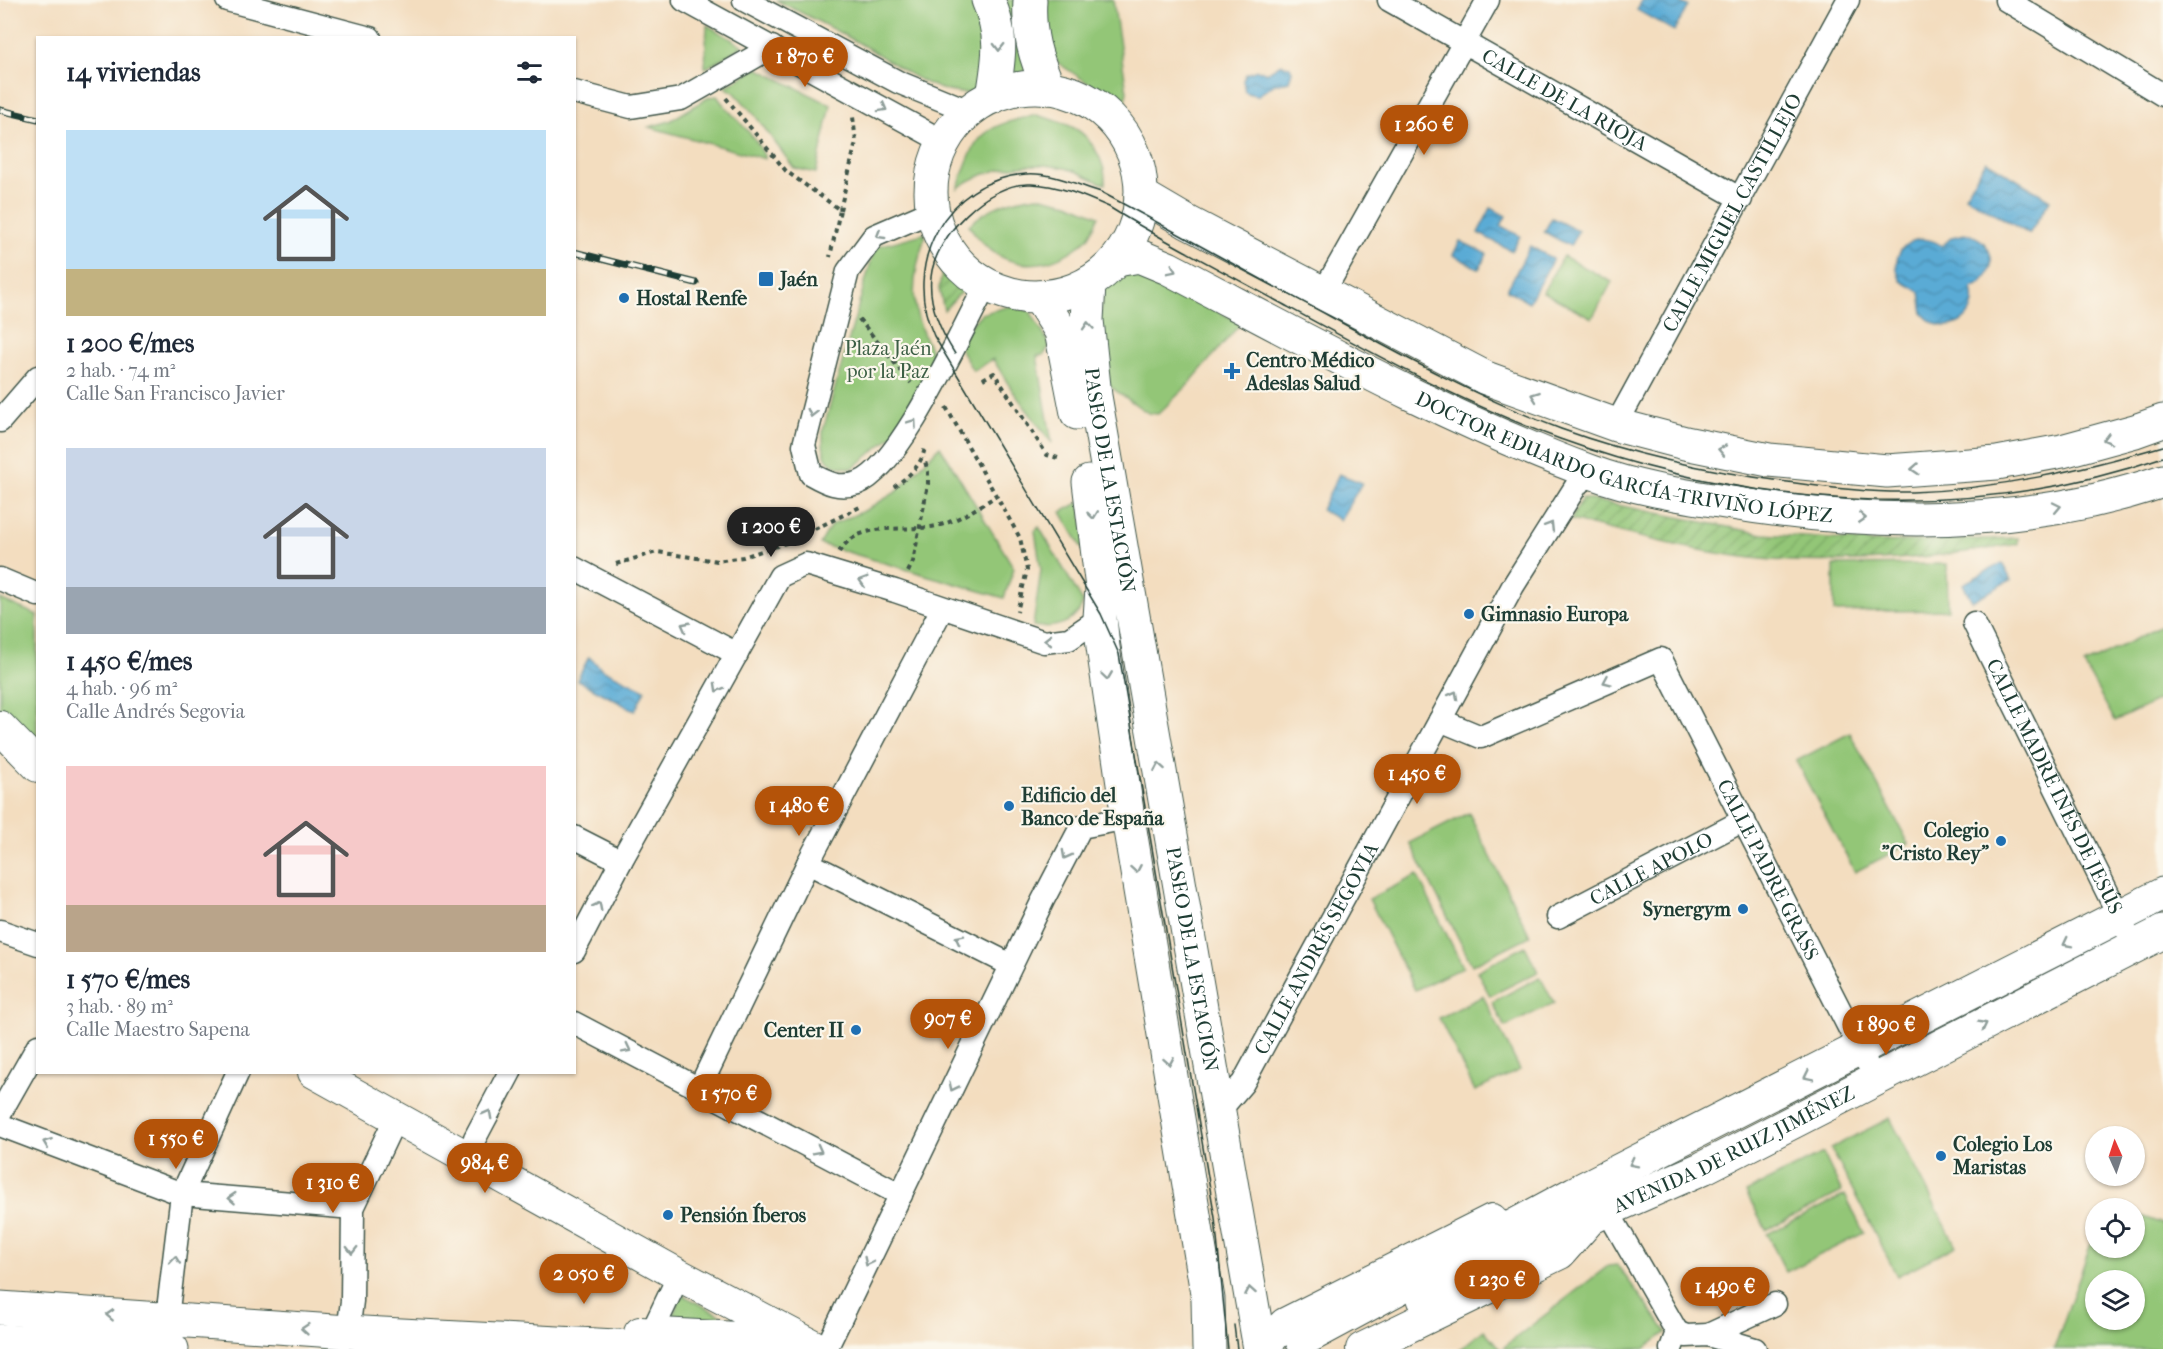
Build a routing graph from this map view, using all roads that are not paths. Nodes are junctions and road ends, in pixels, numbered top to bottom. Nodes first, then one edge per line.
1 (227, 0) edge
2 (684, 0) edge
3 (744, 0) edge
4 (987, 0) edge
5 (1030, 0) edge
6 (1389, 0) edge
7 (1488, 0) edge
8 (1848, 0) edge
9 (2006, 0) edge
10 (274, 6) edge
11 (364, 36) edge
12 (1464, 43) junction
13 (772, 47) junction
14 (1049, 88) junction
15 (576, 93) edge
16 (2163, 95) edge
17 (981, 104) junction
18 (944, 142) junction
19 (1142, 195) junction
20 (1741, 199) junction
21 (932, 211) junction
22 (1117, 260) junction
23 (1089, 284) junction
24 (992, 288) junction
25 (1323, 293) junction
26 (1039, 297) junction
27 (36, 379) edge
28 (0, 421) edge
29 (2163, 421) edge
30 (1616, 425) junction
31 (1593, 473) junction
32 (2163, 481) edge
33 (583, 572) edge
34 (0, 579) edge
35 (36, 593) edge
36 (942, 609) junction
37 (1100, 618) junction
38 (1974, 623) dead end
39 (736, 654) junction
40 (1440, 720) junction
41 (1128, 818) junction
42 (1744, 820) junction
43 (576, 838) edge
44 (621, 861) junction
45 (808, 863) junction
46 (2163, 894) edge
47 (2119, 916) junction
48 (1558, 917) dead end
49 (0, 931) edge
50 (2149, 939) edge
51 (36, 943) edge
52 (576, 947) edge
53 (1011, 965) junction
54 (576, 1024) edge
55 (36, 1050) edge
56 (1860, 1050) junction
57 (237, 1074) edge
58 (318, 1074) edge
59 (509, 1074) edge
60 (1875, 1080) junction
61 (700, 1087) junction
62 (1219, 1111) junction
63 (0, 1113) edge
64 (396, 1117) junction
65 (0, 1125) edge
66 (469, 1156) junction
67 (182, 1194) junction
68 (901, 1195) junction
69 (1590, 1207) junction
70 (353, 1208) junction
71 (679, 1275) junction
72 (1775, 1304) dead end
73 (0, 1308) edge
74 (355, 1333) junction
75 (170, 1334) edge
76 (1708, 1335) junction
77 (1674, 1340) edge
78 (0, 1341) edge
79 (663, 1341) edge
80 (1311, 1345) edge
81 (809, 1349) edge
82 (819, 1349) edge
83 (826, 1349) edge
84 (1209, 1349) edge
85 (1259, 1349) edge
86 (1362, 1349) edge
87 (1755, 1349) edge

1 - 10 street
2 - 13 street
3 - 17 street
4 -> 17 main road
5 - 14 main road
6 - 12 street, CALLE DE LA RIOJA
7 - 12 street
8 - 20 street, CALLE MIGUEL CASTILLEJO
9 - 16 street
10 - 11 street
12 - 20 street, CALLE DE LA RIOJA
12 - 25 street
13 - 15 street
13 -> 18 street
14 - 17 main road
14 - 19 main road
17 - 18 main road
18 - 21 main road
19 - 22 main road
19 - 25 main road, DOCTOR EDUARDO GARCÍA-TRIVIÑO LÓPEZ
20 - 30 street, CALLE MIGUEL CASTILLEJO
21 - 24 main road
21 -> 24 street
22 - 23 main road
22 -> 31 main road, DOCTOR EDUARDO GARCÍA-TRIVIÑO LÓPEZ
23 - 26 main road
62 -> 23 main road, PASEO DE LA ESTACIÓN
24 - 26 main road
30 -> 25 main road, DOCTOR EDUARDO GARCÍA-TRIVIÑO LÓPEZ
26 -> 37 main road, PASEO DE LA ESTACIÓN
27 - 28 street
29 -> 30 main road, DOCTOR EDUARDO GARCÍA-TRIVIÑO LÓPEZ
31 -> 32 main road, DOCTOR EDUARDO GARCÍA-TRIVIÑO LÓPEZ
40 -> 31 street, CALLE ANDRÉS SEGOVIA
39 -> 33 street
34 - 35 street
37 -> 36 street
36 -> 39 street
36 - 45 street
37 -> 41 main road, PASEO DE LA ESTACIÓN
38 - 47 street, CALLE MADRE INÉS DE JESÚS
39 -> 44 street
42 -> 40 street, CALLE PADRE GRASS
40 - 62 street, CALLE ANDRÉS SEGOVIA
41 -> 53 street
41 -> 84 main road, PASEO DE LA ESTACIÓN
42 - 48 street, CALLE APOLO
42 - 56 street, CALLE PADRE GRASS
43 - 44 street
52 -> 44 street
53 -> 45 street
45 - 61 street
46 - 47 main road, AVENIDA DE RUIZ JIMÉNEZ
47 - 50 street, CALLE MADRE INÉS DE JESÚS
47 -> 56 main road, AVENIDA DE RUIZ JIMÉNEZ
49 - 51 street
60 -> 50 main road, AVENIDA DE RUIZ JIMÉNEZ
53 -> 68 street
54 -> 61 street
55 - 63 street
56 - 60 street, CALLE PADRE GRASS
56 -> 69 main road, AVENIDA DE RUIZ JIMÉNEZ
57 - 67 street
58 - 64 street
66 -> 59 street
60 - 69 main road, AVENIDA DE RUIZ JIMÉNEZ
61 -> 68 street
85 -> 62 main road, PASEO DE LA ESTACIÓN
64 - 66 street
64 - 70 street
67 -> 65 street
66 - 71 street
70 -> 67 street
75 -> 67 street
68 -> 83 street
69 - 77 street
69 - 80 main road, AVENIDA DE RUIZ JIMÉNEZ
69 - 85 street, AVENIDA DE RUIZ JIMÉNEZ
69 - 86 street, AVENIDA DE RUIZ JIMÉNEZ
70 -> 74 street
71 - 79 street
71 - 82 street
72 - 76 street
75 -> 73 main road
74 -> 75 main road
74 - 79 main road
75 - 78 main road
76 - 77 street
76 - 87 street
79 - 81 street

